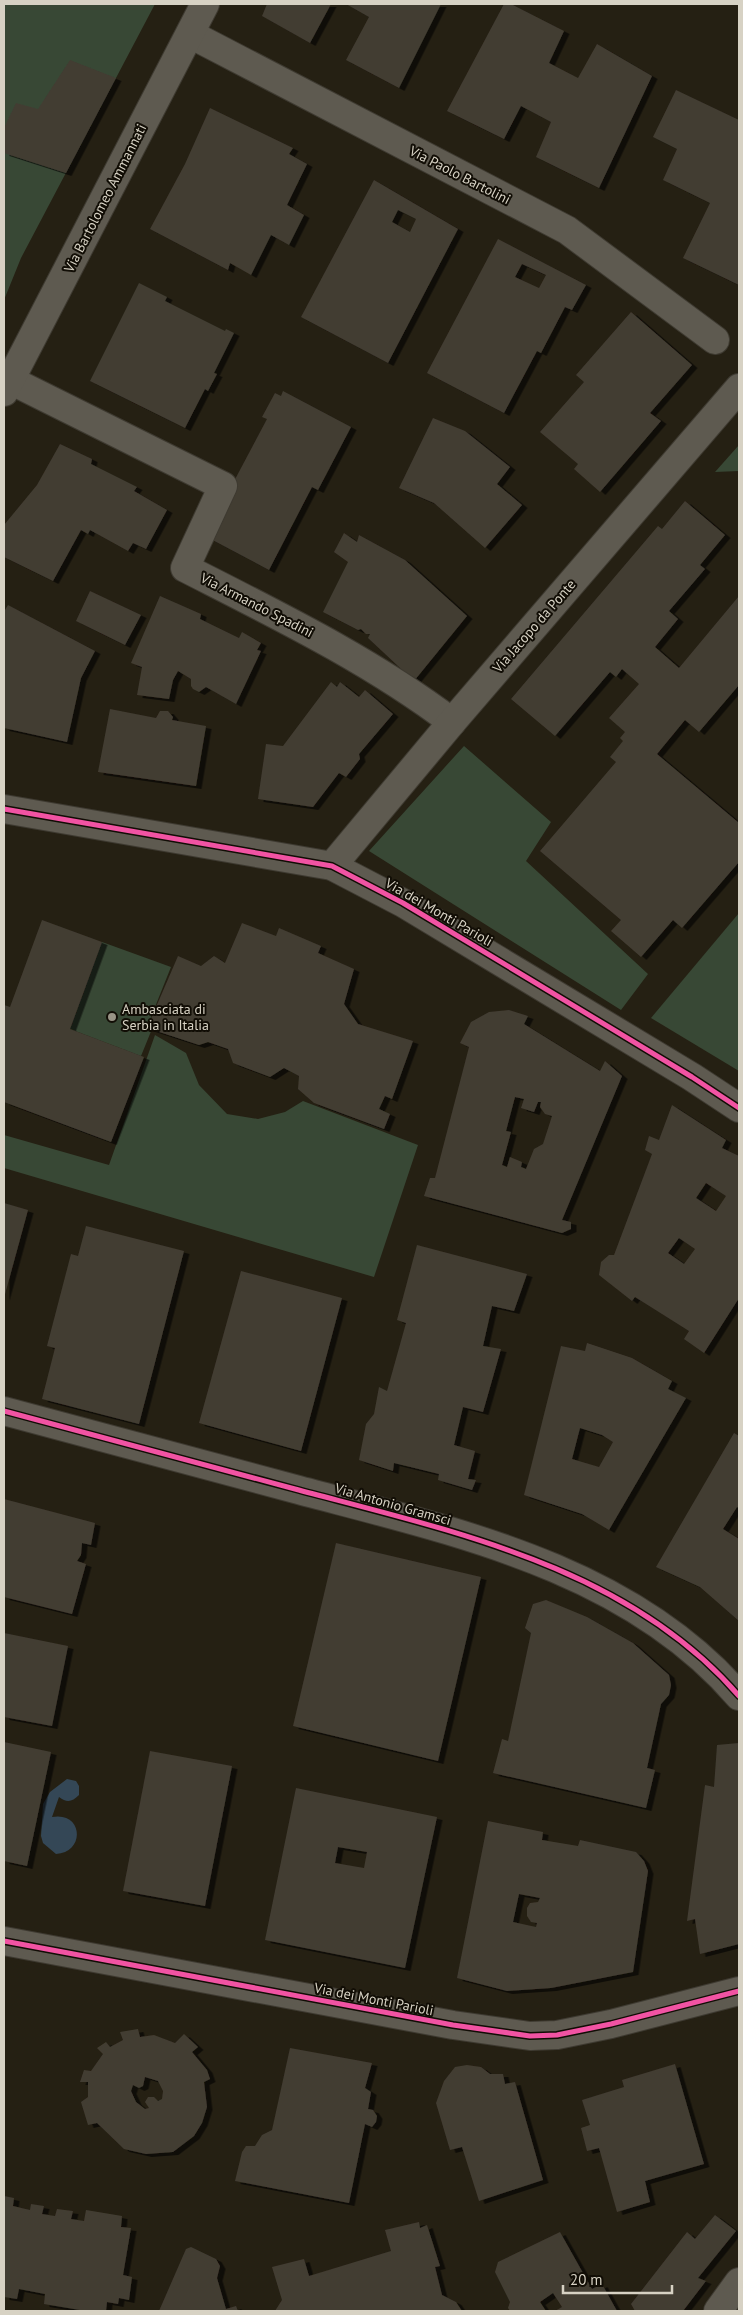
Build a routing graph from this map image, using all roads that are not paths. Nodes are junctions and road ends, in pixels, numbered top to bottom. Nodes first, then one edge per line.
1 (205, 4) edge
2 (190, 34) junction
3 (715, 340) dead end
4 (7, 386) edge
5 (739, 388) edge
6 (452, 722) junction
7 (4, 809) edge
8 (332, 866) junction
9 (739, 1108) edge
10 (4, 1411) edge
11 (739, 1696) edge
12 (4, 1941) edge
13 (739, 1990) edge
14 (739, 2282) edge
15 (718, 2311) edge

1 - 2 street, Via Bartolomeo Ammannati
2 - 3 street, Via Paolo Bartolini
2 - 4 street, Via Bartolomeo Ammannati
4 - 6 street, Via Armando Spadini
5 - 6 street, Via Jacopo da Ponte
6 - 8 street, Via Jacopo da Ponte
7 - 8 street, Via dei Monti Parioli
8 - 9 street, Via dei Monti Parioli
10 - 11 street, Via Antonio Gramsci
12 - 13 street, Via dei Monti Parioli
14 - 15 street

